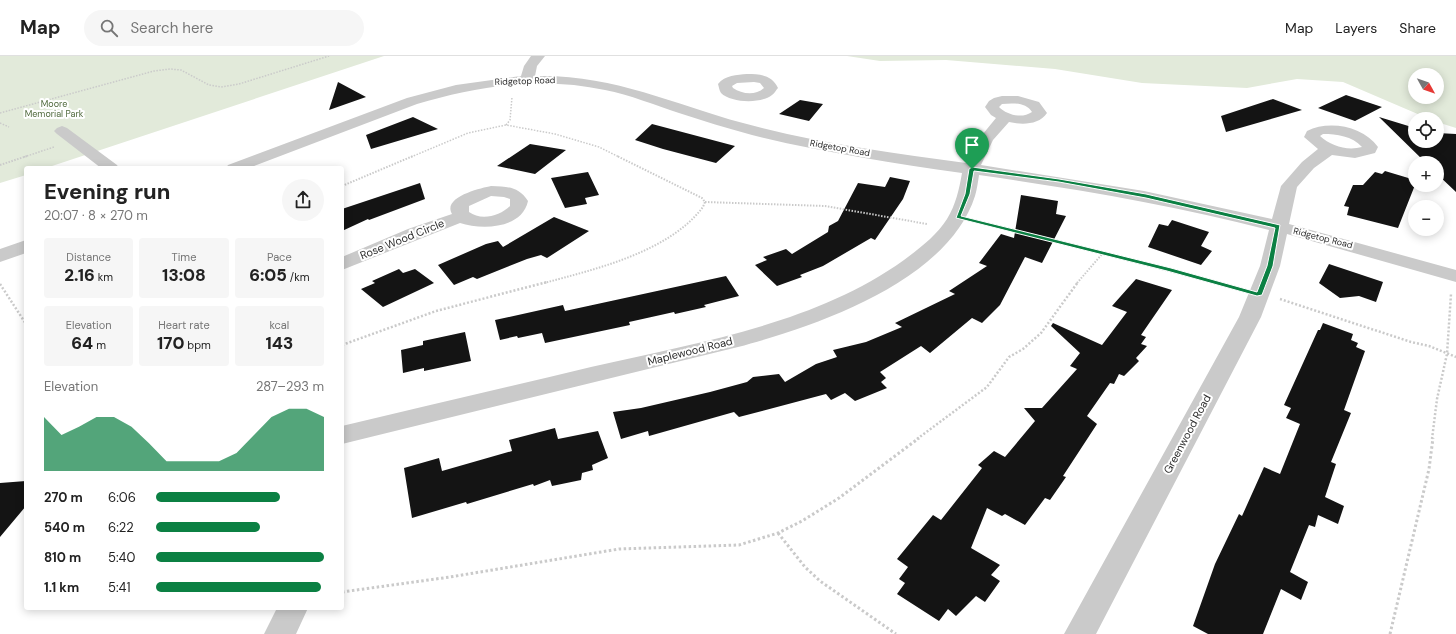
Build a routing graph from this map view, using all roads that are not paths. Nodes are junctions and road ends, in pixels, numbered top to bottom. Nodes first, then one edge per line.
1 (539, 56) edge
2 (521, 80) junction
3 (735, 95) dead end
4 (702, 116) junction
5 (1006, 117) dead end
6 (68, 136) road end
7 (1329, 149) dead end
8 (108, 166) edge
9 (239, 166) edge
10 (972, 169) junction
11 (462, 216) dead end
12 (1278, 227) junction
13 (24, 247) edge
14 (0, 256) edge
15 (344, 263) edge
16 (1454, 276) edge
17 (344, 435) edge
18 (292, 610) edge
19 (280, 634) edge
20 (1080, 634) edge

1 - 2 street
2 - 4 street, Ridgetop Road
2 - 9 street, Ridgetop Road
3 - 4 street
4 - 10 street, Ridgetop Road
5 - 10 street, Maplewood Road
6 - 8 street
7 - 12 street, Greenwood Road
10 - 12 street, Ridgetop Road
10 - 17 street, Maplewood Road
11 - 15 street, Rose Wood Circle
12 - 16 street, Ridgetop Road
12 - 20 street, Greenwood Road
13 - 14 street
18 - 19 street

